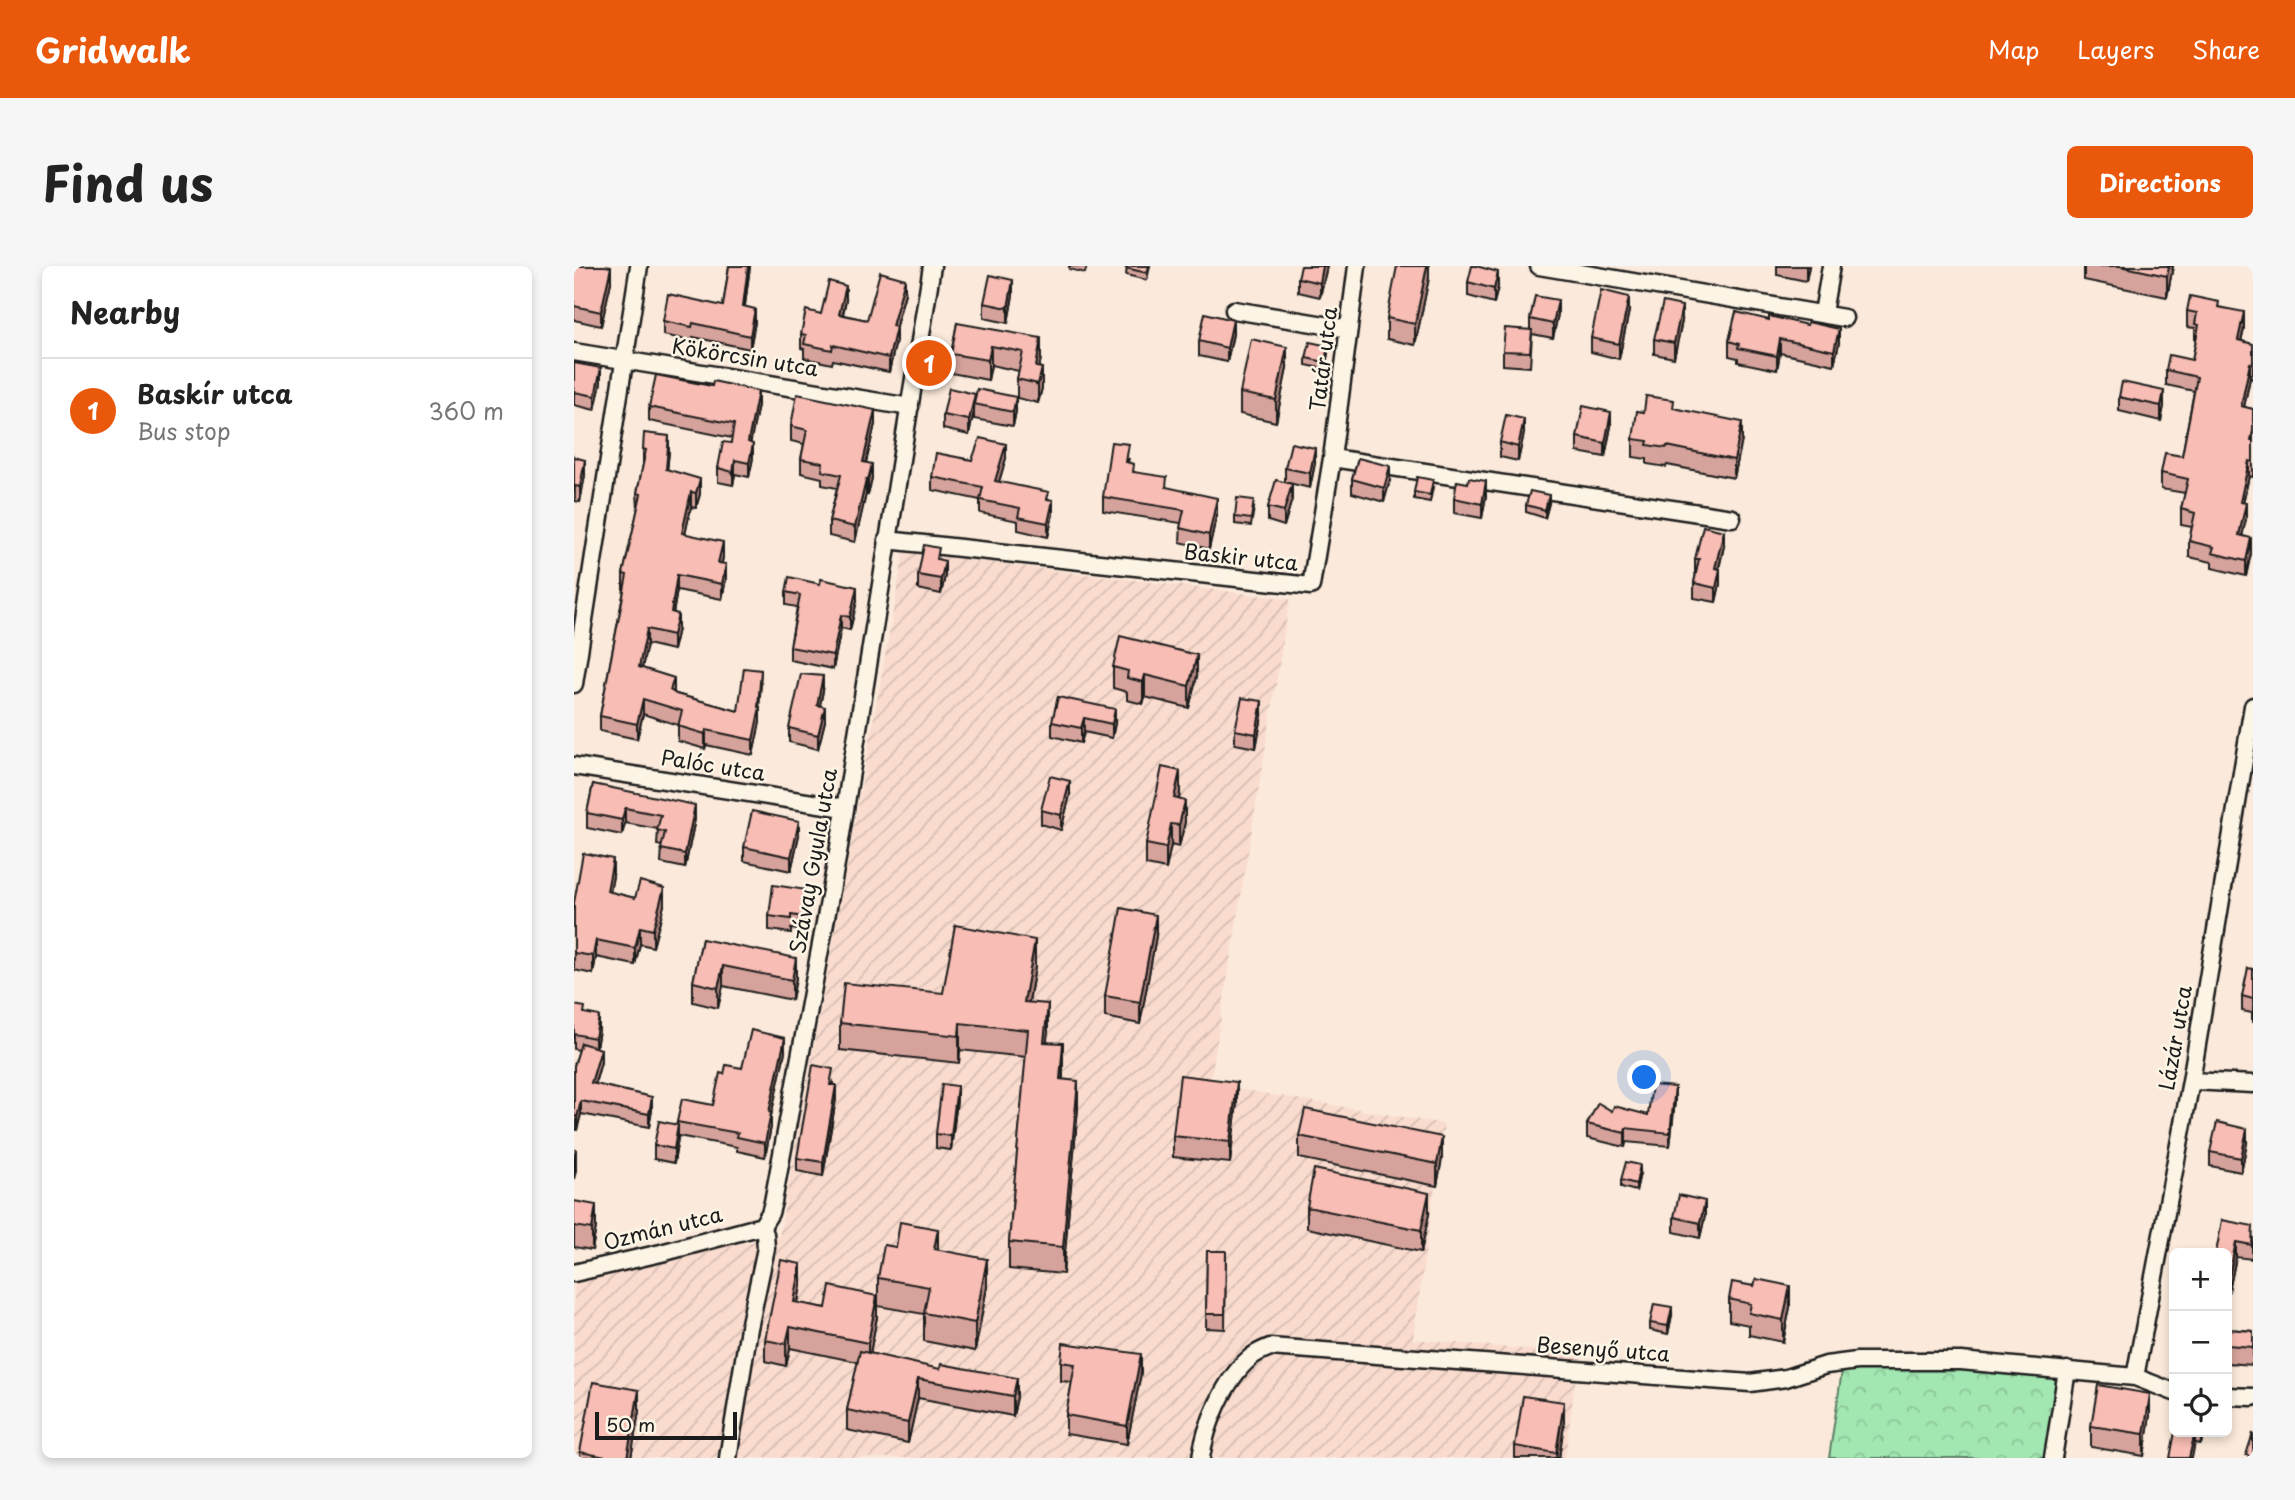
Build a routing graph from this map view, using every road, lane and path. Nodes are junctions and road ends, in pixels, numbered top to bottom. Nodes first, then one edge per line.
1 (639, 266) edge
2 (932, 266) edge
3 (1357, 266) edge
4 (1539, 266) edge
5 (1831, 266) edge
6 (1234, 310) dead end
7 (1823, 313) junction
8 (1844, 318) dead end
9 (1349, 329) junction
10 (574, 352) edge
11 (625, 360) junction
12 (910, 407) junction
13 (1332, 458) junction
14 (1732, 518) dead end
15 (887, 540) junction
16 (574, 684) edge
17 (2253, 706) edge
18 (574, 766) edge
19 (845, 808) junction
20 (2191, 1081) junction
21 (2253, 1084) edge
22 (762, 1226) junction
23 (574, 1273) edge
24 (2067, 1370) junction
25 (2135, 1377) junction
26 (2169, 1390) edge
27 (2232, 1396) edge
28 (2253, 1397) edge
29 (728, 1458) edge
30 (1201, 1458) edge
31 (2053, 1458) edge

1 - 11 street
2 - 12 street, Szávay Gyula utca
3 - 9 street, Tatár utca
4 - 7 street
5 - 7 street
6 - 9 street
7 - 8 street
9 - 13 street, Tatár utca
10 - 11 street, Kökörcsin utca
11 - 12 street, Kökörcsin utca
11 - 16 street
12 - 15 street, Szávay Gyula utca
13 - 14 street
13 - 15 street, Baskir utca
15 - 19 street, Szávay Gyula utca
17 - 20 street, Lázár utca
18 - 19 street, Palóc utca
19 - 22 street, Szávay Gyula utca
20 - 21 street
20 - 25 street, Lázár utca
22 - 23 street, Ozmán utca
22 - 29 street, Szávay Gyula utca
24 - 25 street, Besenyő utca
24 - 30 street, Besenyő utca
24 - 31 street
25 - 26 street, Besenyő utca
27 - 28 street

